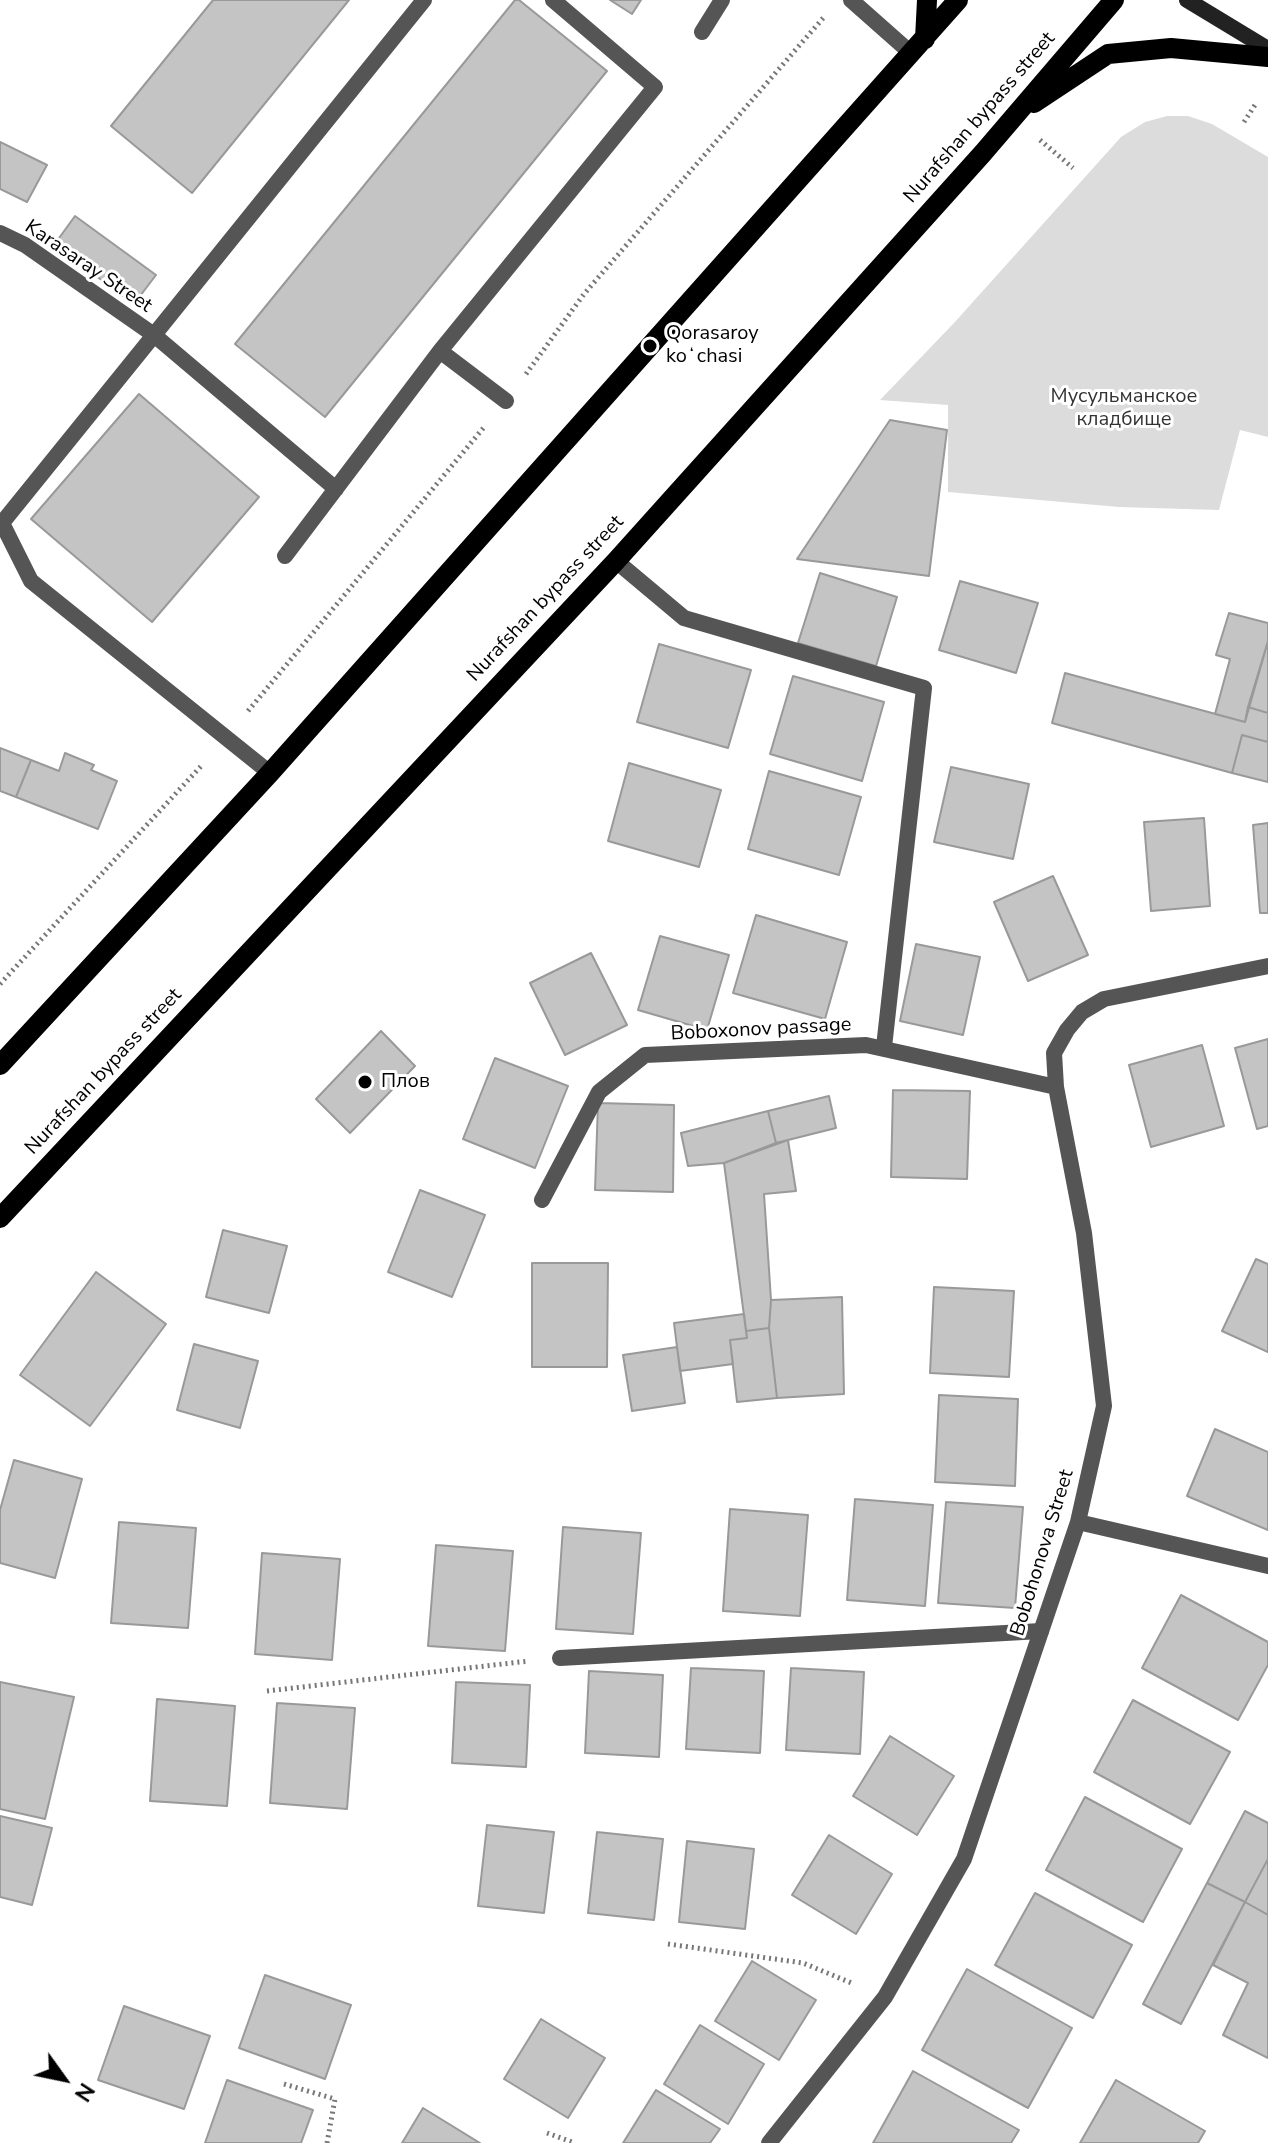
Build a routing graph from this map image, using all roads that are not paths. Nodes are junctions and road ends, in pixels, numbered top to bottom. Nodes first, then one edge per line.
1 (424, 0) edge
2 (553, 0) edge
3 (722, 0) edge
4 (851, 0) edge
5 (927, 0) edge
6 (958, 0) edge
7 (1114, 0) edge
8 (1187, 0) edge
9 (702, 32) dead end
10 (919, 46) junction
11 (1268, 49) edge
12 (1268, 57) edge
13 (1013, 116) junction
14 (0, 233) edge
15 (154, 335) junction
16 (440, 351) junction
17 (506, 401) road end
18 (336, 489) junction
19 (285, 556) dead end
20 (616, 561) junction
21 (270, 773) junction
22 (1268, 966) edge
23 (884, 1047) junction
24 (0, 1065) edge
25 (1056, 1087) junction
26 (542, 1200) dead end
27 (0, 1218) edge
28 (1078, 1522) junction
29 (1268, 1566) edge
30 (1041, 1631) junction
31 (560, 1658) road end
32 (769, 2143) edge

1 - 15 street
2 - 16 street
3 - 9 street
4 - 10 street
5 - 10 main road
6 - 10 main road
7 - 13 main road, Nurafshan bypass street
8 - 11 main road
10 - 21 main road
12 - 13 main road
13 - 20 main road, Nurafshan bypass street
14 - 15 street, Karasaray Street
15 - 18 street, Karasaray Street
15 - 21 street
16 - 17 street
16 - 18 street
18 - 19 street
20 - 23 street
20 - 27 main road, Nurafshan bypass street
21 - 24 main road
22 - 25 street, Bobohonova Street
23 - 25 street, Boboxonov passage
23 - 26 street, Boboxonov passage
25 - 28 street, Bobohonova Street
28 - 29 street
28 - 30 street, Bobohonova Street
30 - 31 street
30 - 32 street, Bobohonova Street

